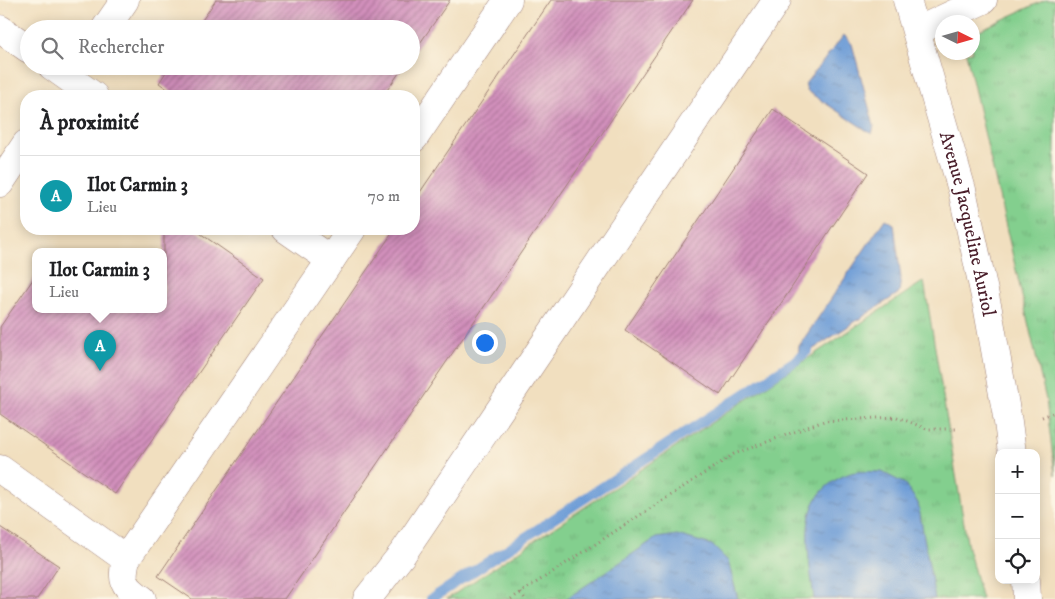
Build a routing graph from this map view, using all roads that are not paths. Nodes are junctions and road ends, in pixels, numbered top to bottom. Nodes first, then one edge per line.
1 (125, 0) edge
2 (508, 0) edge
3 (777, 0) edge
4 (907, 0) edge
5 (982, 0) edge
6 (111, 20) edge
7 (0, 29) edge
8 (917, 31) junction
9 (20, 43) edge
10 (65, 77) edge
11 (85, 90) edge
12 (420, 129) edge
13 (20, 153) edge
14 (0, 183) edge
15 (295, 235) edge
16 (348, 235) edge
17 (331, 260) junction
18 (1011, 449) edge
19 (0, 470) edge
20 (126, 559) junction
21 (1026, 584) edge
22 (142, 599) edge
23 (367, 599) edge
24 (1028, 599) edge

1 - 6 street
2 - 12 street
3 - 23 street
4 - 8 street, Avenue Jacqueline Auriol
5 - 8 street
7 - 9 street
8 - 18 street, Avenue Jacqueline Auriol
10 - 11 street
13 - 14 street
15 - 17 street
16 - 17 street
17 - 20 street
19 - 20 street
20 - 22 street
21 - 24 street

